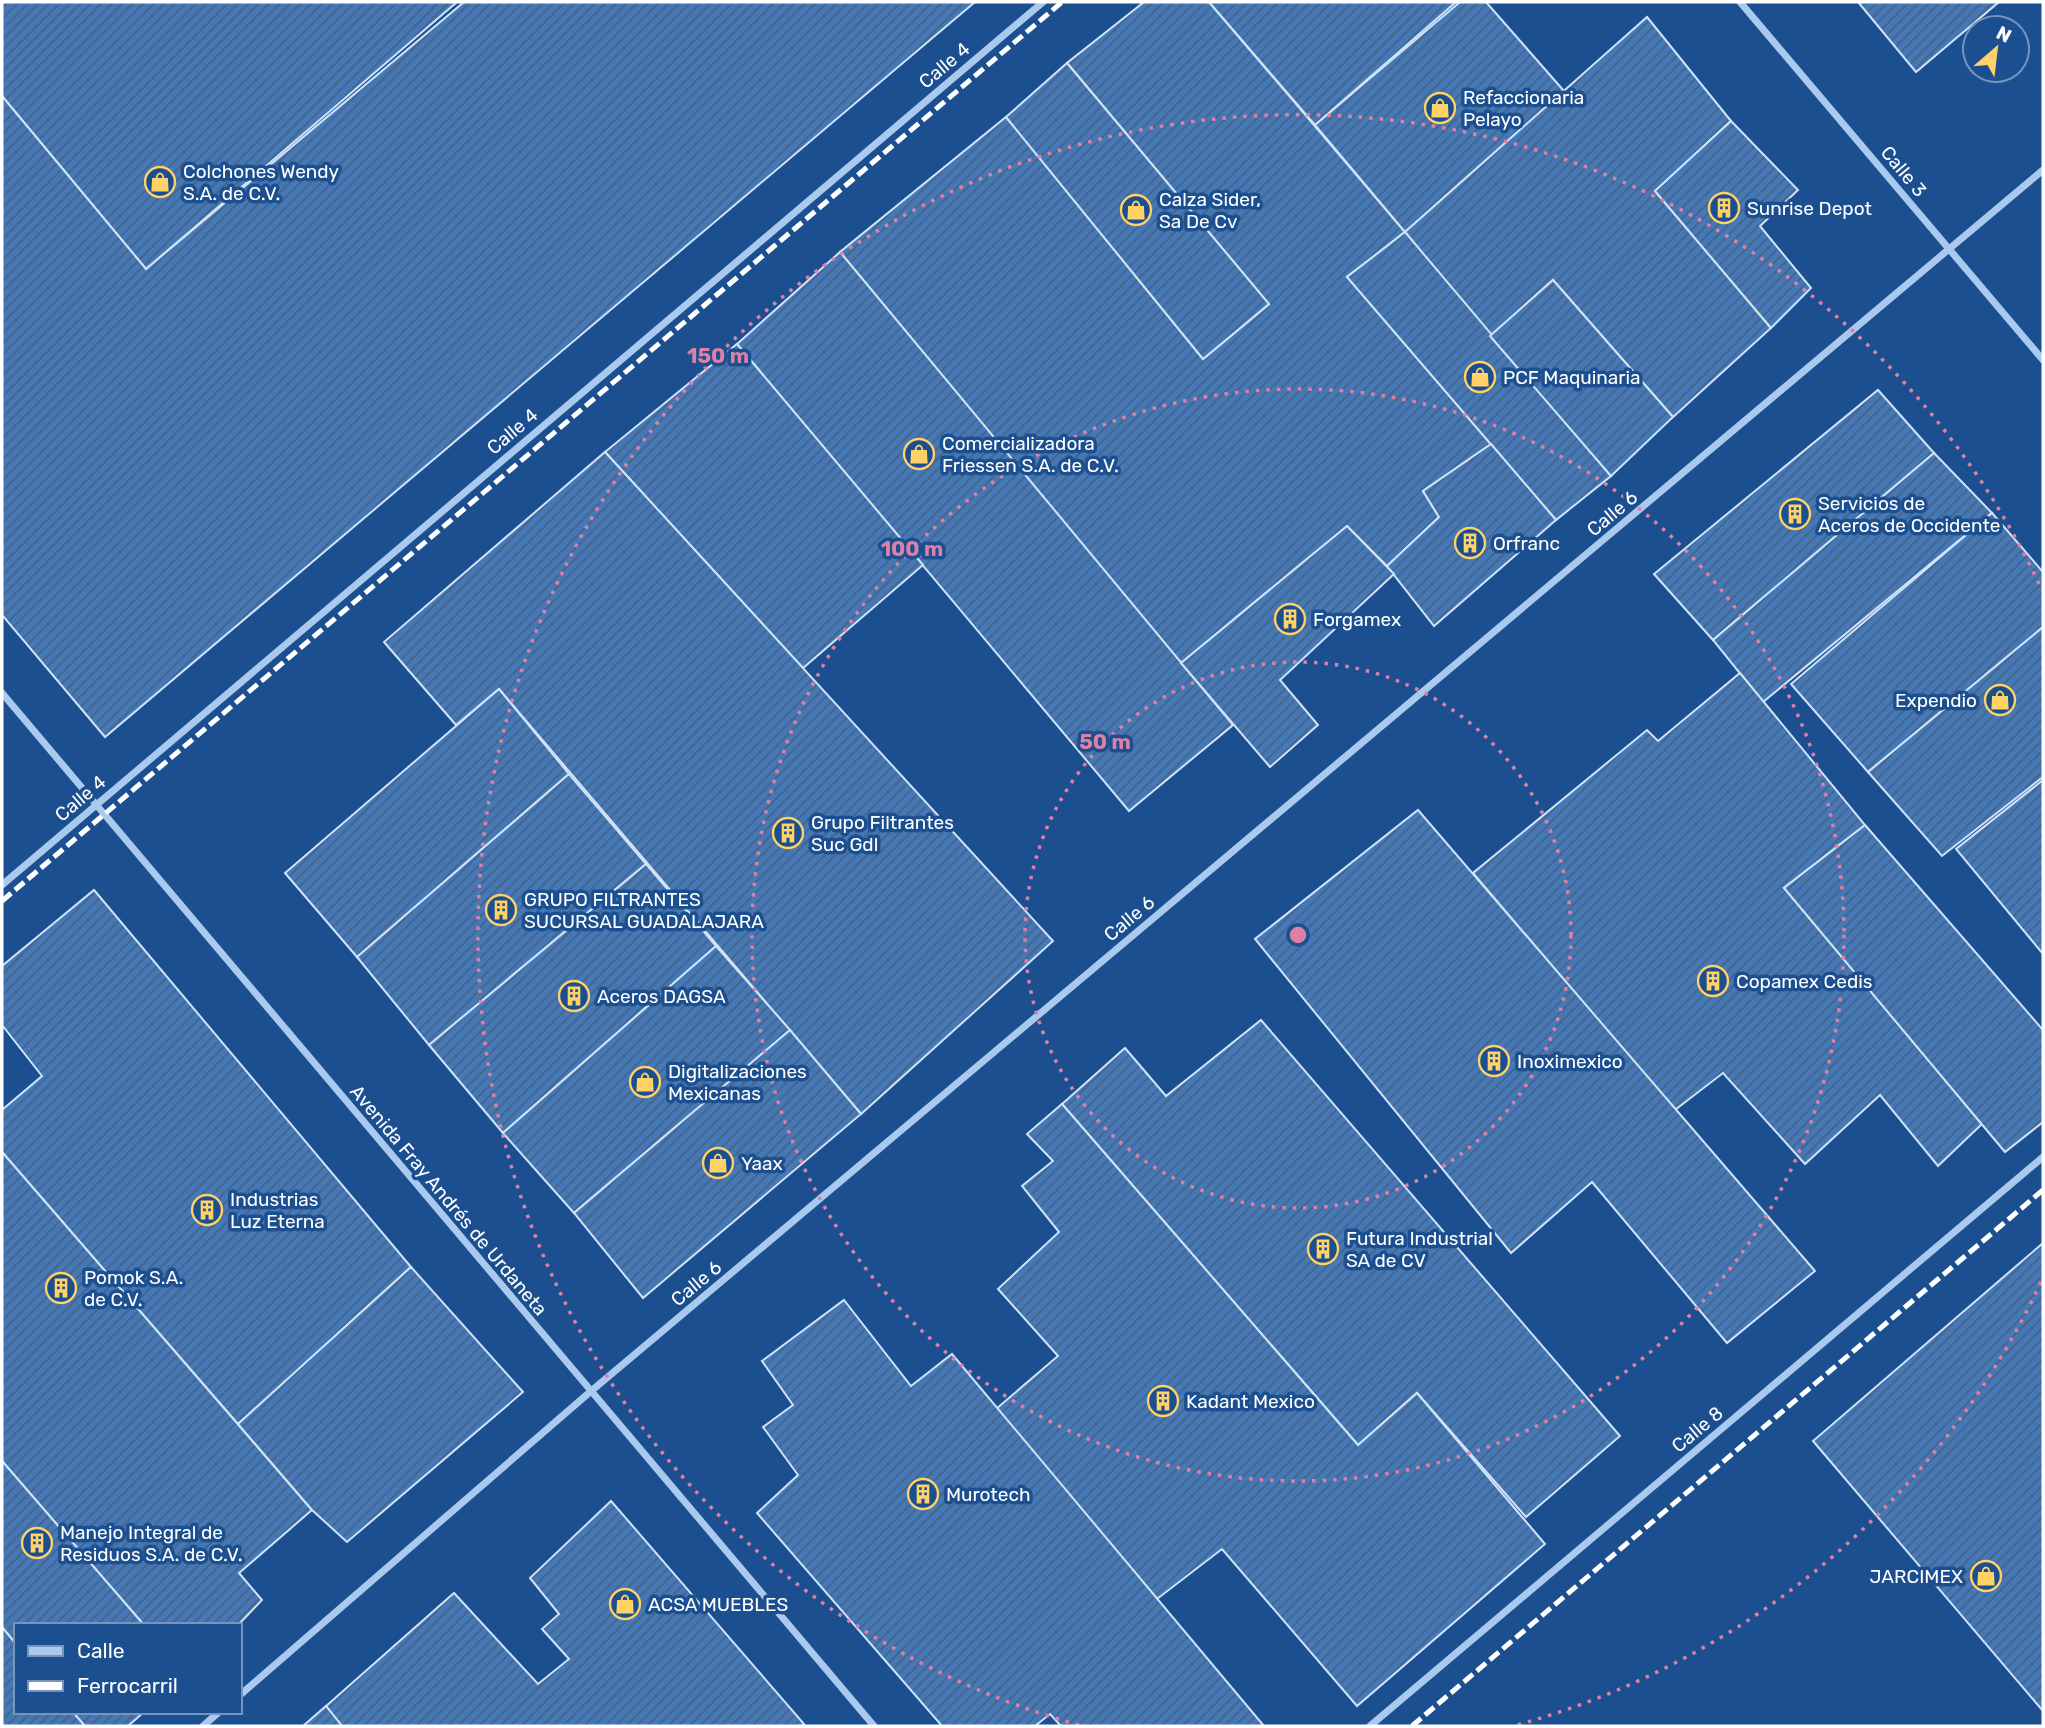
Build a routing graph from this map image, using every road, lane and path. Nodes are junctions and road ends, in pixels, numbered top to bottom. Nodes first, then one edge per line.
1 (1043, 2) edge
2 (1740, 2) edge
3 (2043, 170) edge
4 (1949, 249) junction
5 (2043, 360) edge
6 (2, 693) edge
7 (97, 804) junction
8 (2, 885) edge
9 (2043, 1157) edge
10 (590, 1392) junction
11 (242, 1693) edge
12 (217, 1714) edge
13 (203, 1726) edge
14 (874, 1726) edge
15 (1370, 1726) edge

1 - 7 street, Calle 4
2 - 4 street, Calle 3
3 - 4 street, Calle 6
4 - 5 street, Calle 3
4 - 10 street, Calle 6
6 - 7 street, Avenida Fray Andrés de Urdaneta
7 - 8 street, Calle 4
7 - 10 street, Avenida Fray Andrés de Urdaneta
9 - 15 street, Calle 8
10 - 11 street, Calle 6
10 - 14 street, Avenida Fray Andrés de Urdaneta
12 - 13 street

